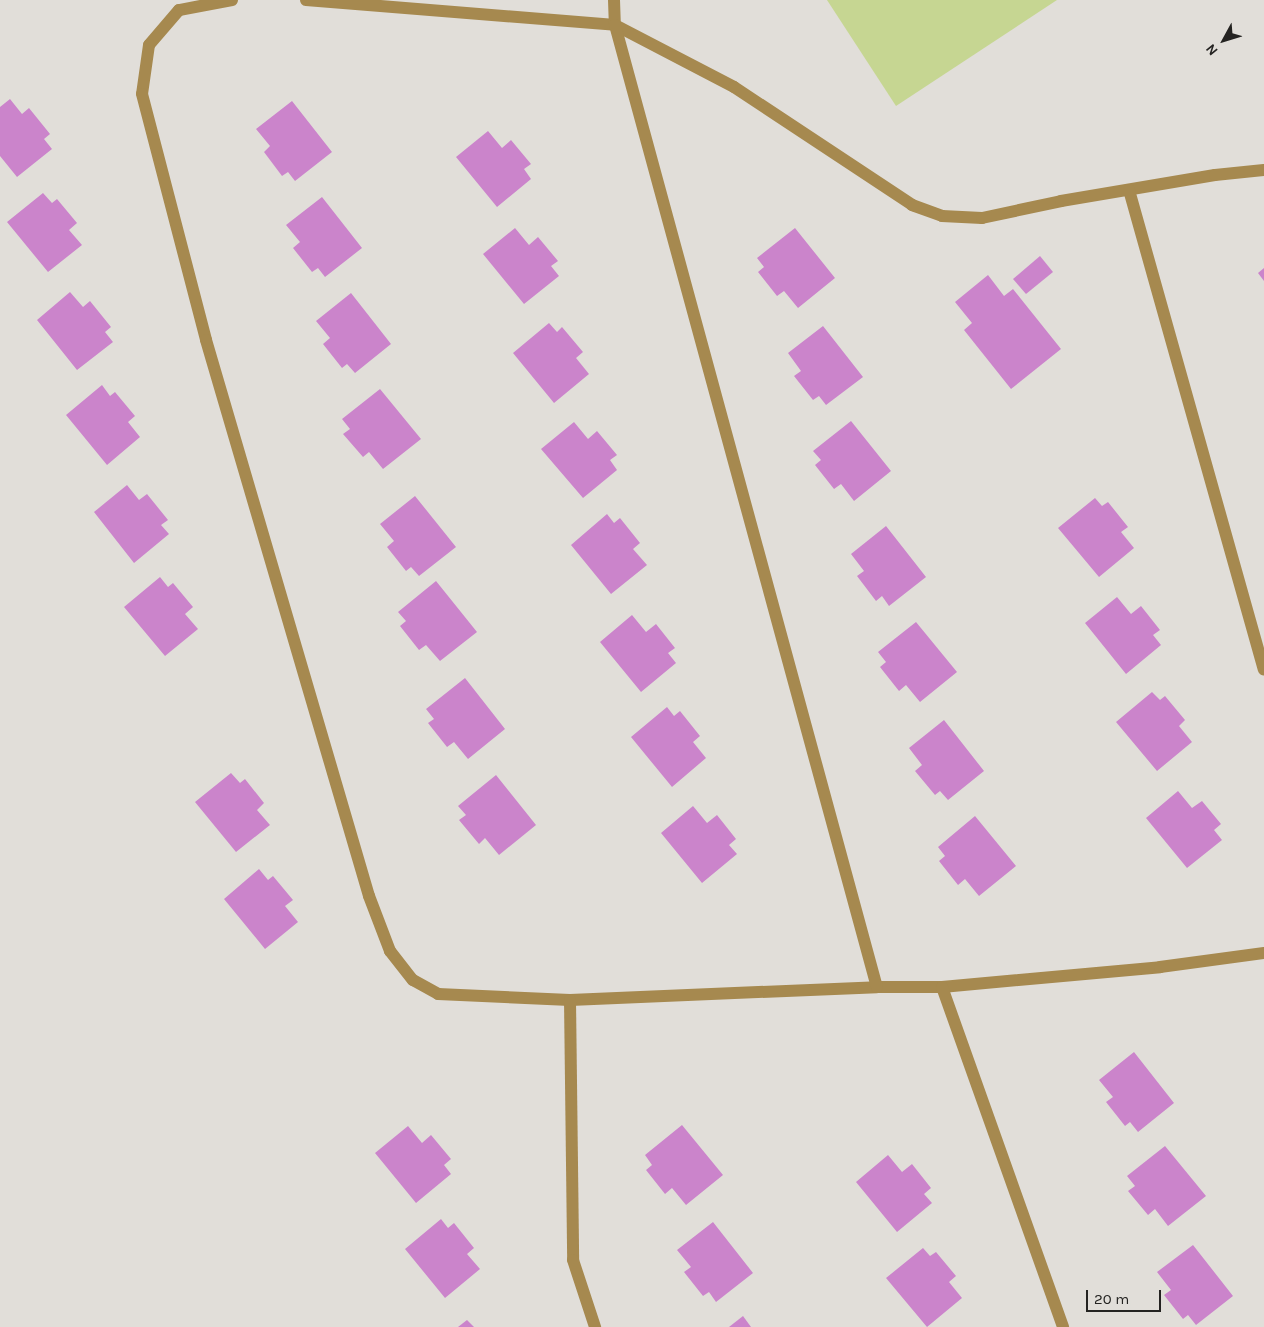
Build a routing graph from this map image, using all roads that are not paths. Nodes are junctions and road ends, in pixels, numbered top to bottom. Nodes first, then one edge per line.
1 (232, 0) edge
2 (306, 0) edge
3 (614, 0) edge
4 (615, 25) junction
5 (1264, 170) edge
6 (1129, 190) junction
7 (1264, 669) edge
8 (1264, 953) edge
9 (876, 987) junction
10 (942, 987) junction
11 (570, 1000) junction
12 (595, 1327) edge
13 (1063, 1327) edge

1 - 11 street
2 - 4 street
3 - 4 street
4 - 6 street
4 - 9 street
5 - 6 street
6 - 7 street
8 - 10 street
9 - 10 street
9 - 11 street
10 - 13 street
11 - 12 street

